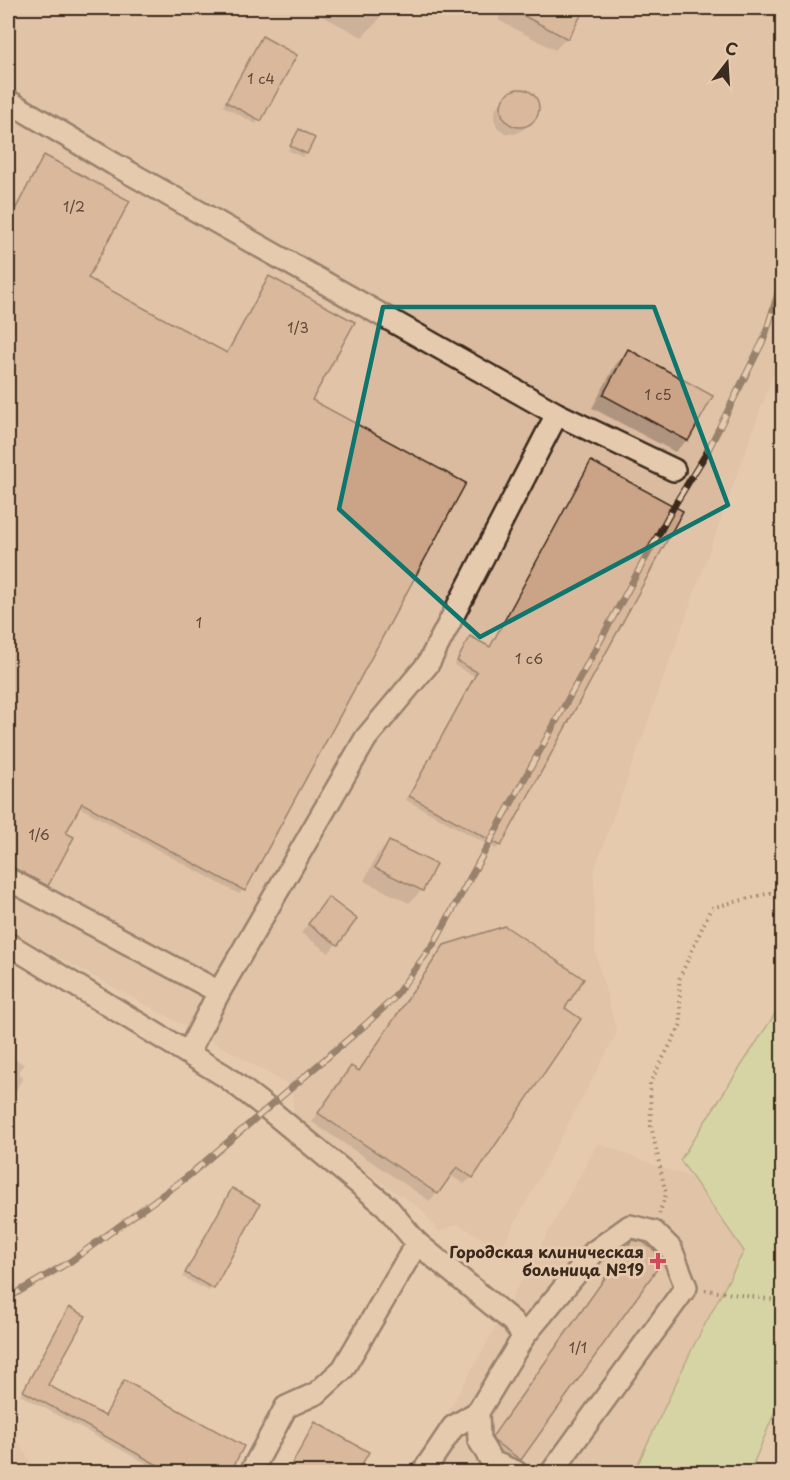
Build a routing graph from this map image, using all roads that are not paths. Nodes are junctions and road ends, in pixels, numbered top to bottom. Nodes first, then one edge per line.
1 (8, 101) edge
2 (556, 414) junction
3 (674, 470) dead end
4 (8, 879) edge
5 (8, 944) edge
6 (219, 992) junction
7 (188, 1053) junction
8 (417, 1243) junction
9 (524, 1336) junction
10 (478, 1412) junction
11 (251, 1473) edge
12 (423, 1473) edge
13 (516, 1473) edge
14 (552, 1473) edge

1 - 2 street
2 - 3 street
2 - 6 street
4 - 6 street
5 - 7 street
6 - 7 street
7 - 8 street
8 - 9 street
8 - 11 street
9 - 10 street
9 - 14 street
10 - 12 street
10 - 13 street

